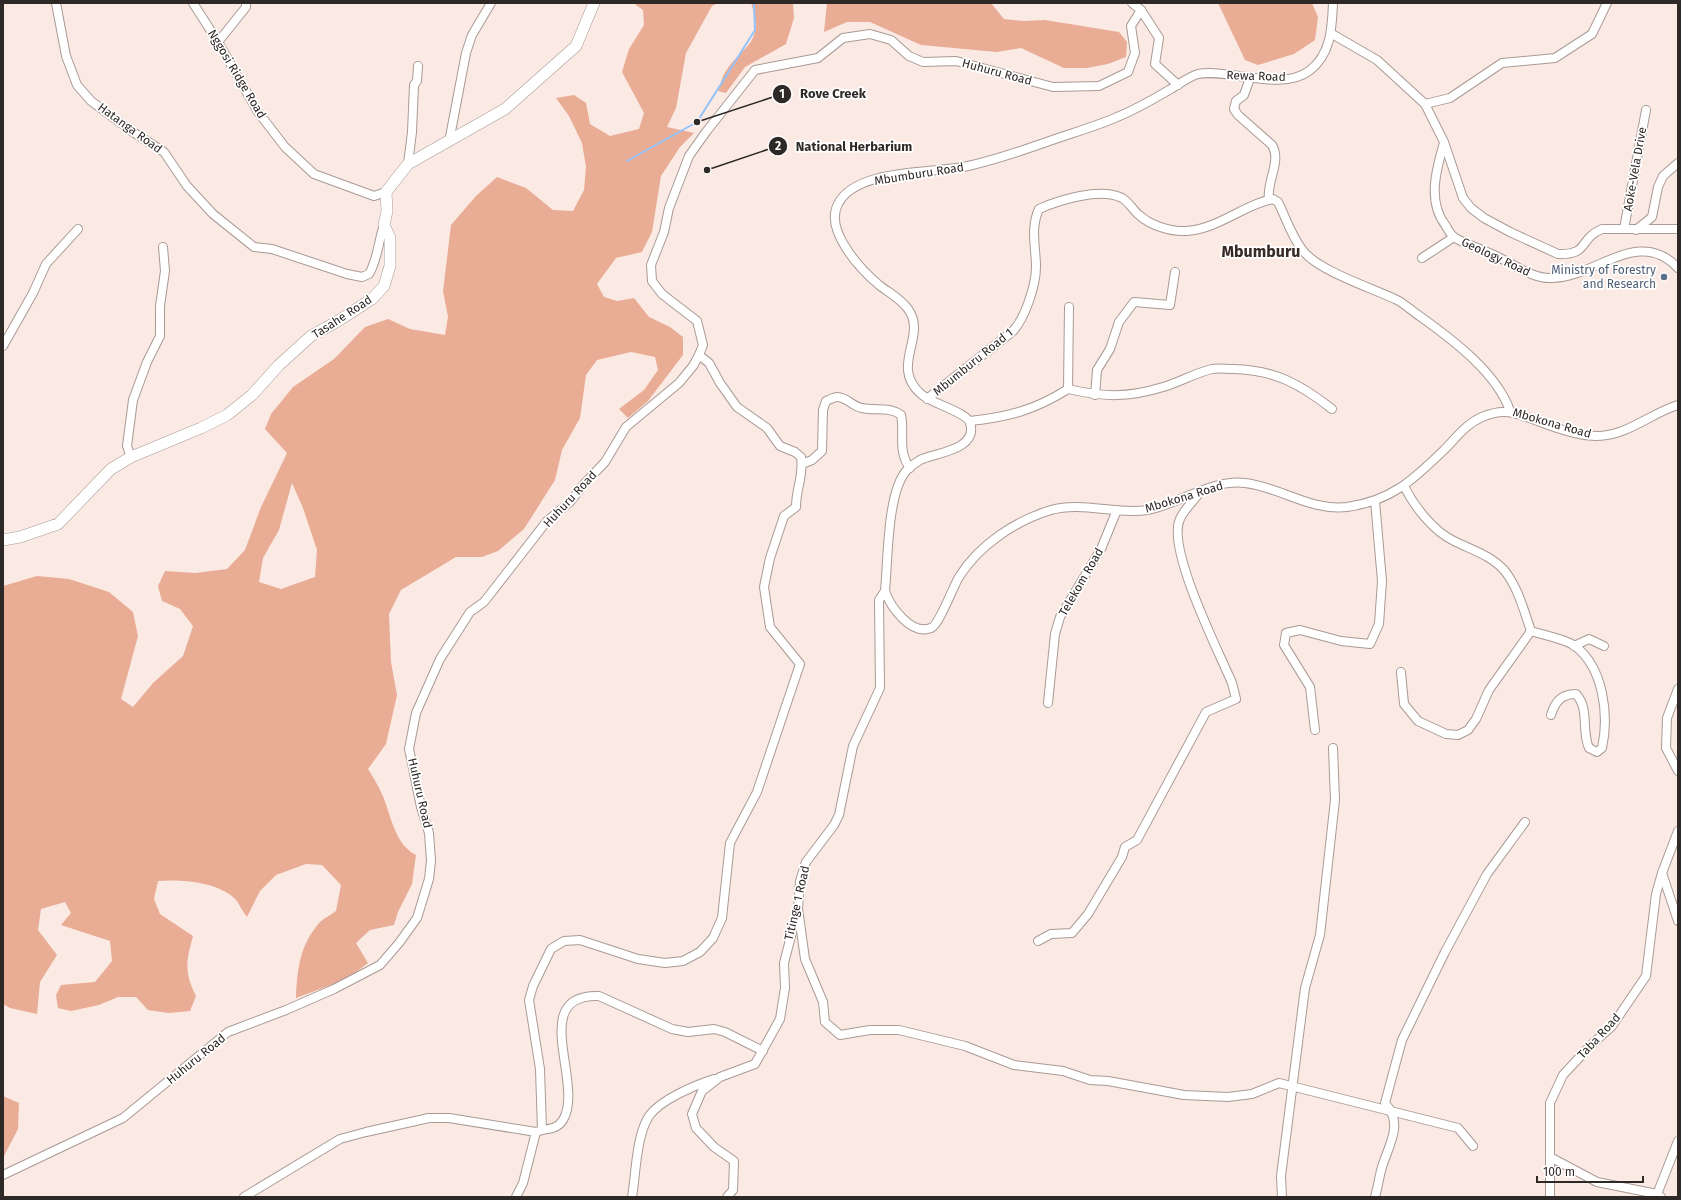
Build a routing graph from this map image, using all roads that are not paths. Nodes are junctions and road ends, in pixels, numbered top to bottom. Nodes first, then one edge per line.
1 (56, 3) edge
2 (193, 3) edge
3 (246, 3) edge
4 (491, 3) edge
5 (594, 3) edge
6 (1132, 3) edge
7 (1333, 3) edge
8 (1606, 3) edge
9 (1141, 10) junction
10 (1332, 34) junction
11 (218, 42) junction
12 (418, 66) dead end
13 (1250, 78) junction
14 (1178, 85) junction
15 (1424, 104) junction
16 (1646, 110) dead end
17 (449, 142) junction
18 (1444, 142) junction
19 (1678, 163) edge
20 (408, 164) junction
21 (386, 192) junction
22 (1269, 200) junction
23 (384, 225) junction
24 (78, 228) dead end
25 (1678, 228) edge
26 (1624, 229) junction
27 (1636, 230) junction
28 (1454, 237) junction
29 (163, 247) dead end
30 (1422, 258) dead end
31 (1678, 268) edge
32 (1175, 272) dead end
33 (1069, 307) dead end
34 (3, 346) edge
35 (699, 355) junction
36 (1068, 389) junction
37 (1095, 395) junction
38 (927, 399) junction
39 (1678, 404) edge
40 (1332, 409) dead end
41 (1510, 411) junction
42 (970, 420) junction
43 (131, 457) junction
44 (802, 464) junction
45 (910, 468) junction
46 (1404, 486) junction
47 (1200, 492) junction
48 (1374, 501) junction
49 (1118, 510) junction
50 (3, 540) edge
51 (885, 591) junction
52 (1531, 631) junction
53 (1574, 646) junction
54 (1604, 646) dead end
55 (1401, 672) dead end
56 (1678, 689) edge
57 (1048, 703) dead end
58 (1551, 715) dead end
59 (1315, 730) dead end
60 (1333, 748) dead end
61 (1678, 771) edge
62 (1525, 822) dead end
63 (1678, 831) edge
64 (1662, 873) junction
65 (798, 909) junction
66 (1678, 921) edge
67 (1038, 941) dead end
68 (763, 1051) junction
69 (720, 1077) junction
70 (1292, 1087) junction
71 (1392, 1112) junction
72 (539, 1131) junction
73 (1678, 1141) edge
74 (1473, 1146) dead end
75 (1550, 1157) junction
76 (3, 1174) edge
77 (1658, 1196) edge
78 (244, 1197) edge
79 (516, 1197) edge
80 (632, 1197) edge
81 (727, 1197) edge
82 (1282, 1197) edge
83 (1375, 1197) edge
84 (1550, 1197) edge

1 - 23 street, Hatanga Road
2 - 11 street, Nggosi Ridge Road
3 - 11 street
4 - 17 street
5 - 17 street
6 - 9 street
7 - 10 street, Rewa Road
8 - 15 street
9 - 14 street
9 - 35 street, Huhuru Road
10 - 13 street, Rewa Road
10 - 15 street
11 - 21 street, Nggosi Ridge Road
12 - 20 street
13 - 14 street, Rewa Road
13 - 22 street
14 - 38 street, Mbumburu Road
15 - 18 street
16 - 26 street, Aoke-Vela Drive
17 - 20 street
18 - 26 street
18 - 28 street, Geology Road
19 - 27 street
20 - 21 street
21 - 23 street, Tasahe Road
22 - 38 street, Mbumburu Road 1
22 - 41 street
23 - 43 street, Tasahe Road
24 - 34 street
25 - 27 street
26 - 27 street
28 - 30 street
28 - 31 street, Geology Road
29 - 43 street
32 - 37 street
33 - 36 street
35 - 44 street
35 - 76 street, Huhuru Road
36 - 37 street
36 - 42 street
37 - 40 street
38 - 42 street, Mbumburu Road
39 - 41 street, Mbokona Road
41 - 46 street, Mbokona Road
42 - 45 street
43 - 50 street, Tasahe Road
44 - 45 street
44 - 72 street
45 - 51 street
46 - 48 street, Mbokona Road
46 - 52 street
47 - 48 street, Mbokona Road
47 - 49 street, Mbokona Road
47 - 67 street
48 - 59 street
49 - 51 street, Mbokona Road
49 - 57 street, Telekom Road
51 - 65 street, Titinge 1 Road
52 - 53 street
52 - 55 street
53 - 54 street
53 - 58 street
56 - 61 street
60 - 70 street
62 - 71 street
63 - 64 street, Taba Road
64 - 66 street
64 - 75 street, Taba Road
65 - 68 street, Titinge 1 Road
65 - 70 street
68 - 69 street, Titinge 1 Road
68 - 72 street
69 - 80 street
69 - 81 street, Titinge 1 Road
70 - 71 street
70 - 82 street
71 - 74 street
71 - 83 street
72 - 78 street
72 - 79 street
73 - 77 street
75 - 77 street
75 - 84 street, Taba Road

